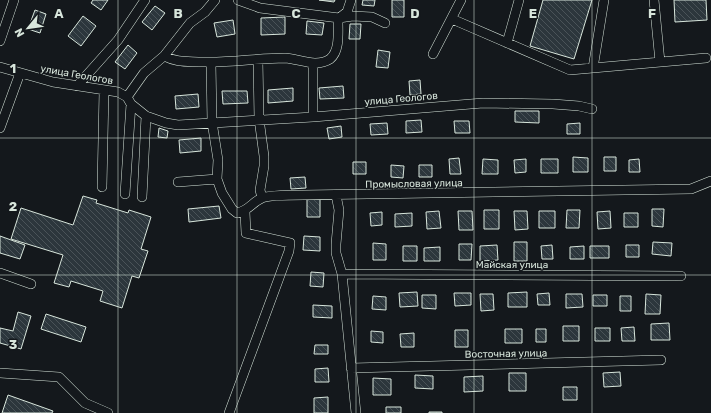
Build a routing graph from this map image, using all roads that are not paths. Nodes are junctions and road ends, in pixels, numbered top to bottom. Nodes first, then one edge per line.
1 (14, 0) edge
2 (145, 0) edge
3 (216, 0) edge
4 (238, 0) edge
5 (351, 0) edge
6 (461, 0) edge
7 (519, 0) edge
8 (604, 0) edge
9 (654, 0) edge
10 (339, 18) junction
11 (452, 19) junction
12 (385, 22) dead end
13 (0, 41) edge
14 (507, 43) junction
15 (433, 54) dead end
16 (164, 56) junction
17 (706, 58) dead end
18 (258, 60) junction
19 (211, 62) junction
20 (660, 62) junction
21 (312, 63) junction
22 (0, 67) edge
23 (593, 68) junction
24 (20, 73) junction
25 (77, 86) junction
26 (104, 91) junction
27 (129, 100) junction
28 (592, 109) dead end
29 (146, 116) junction
30 (313, 117) junction
31 (259, 119) junction
32 (212, 122) junction
33 (0, 128) edge
34 (218, 179) junction
35 (711, 181) edge
36 (178, 182) dead end
37 (102, 187) dead end
38 (125, 194) dead end
39 (336, 195) junction
40 (142, 197) dead end
41 (262, 198) junction
42 (245, 212) junction
43 (0, 273) edge
44 (342, 274) junction
45 (681, 276) dead end
46 (31, 284) dead end
47 (661, 360) dead end
48 (351, 368) junction
49 (0, 372) edge
50 (108, 413) edge
51 (229, 413) edge
52 (356, 413) edge

1 - 13 street
2 - 25 street
3 - 16 street
4 - 10 street
5 - 10 street
6 - 11 street
7 - 14 street
8 - 23 street
9 - 20 street
10 - 12 street
10 - 21 street
11 - 14 street
11 - 15 street
14 - 23 street
16 - 19 street
16 - 27 street
17 - 20 street
18 - 19 street
18 - 21 street
18 - 31 street
19 - 32 street
20 - 23 street
21 - 30 street
22 - 24 street, улица Геологов
24 - 25 street, улица Геологов
24 - 33 street
25 - 26 street, улица Геологов
26 - 27 street, улица Геологов
26 - 37 street
27 - 29 street, улица Геологов
27 - 38 street
28 - 30 street, улица Геологов
29 - 32 street, улица Геологов
29 - 40 street
30 - 31 street, улица Геологов
31 - 32 street, улица Геологов
31 - 41 street
32 - 34 street
34 - 36 street
34 - 42 street
35 - 39 street, Промысловая улица
39 - 41 street, Промысловая улица
39 - 44 street
41 - 42 street
42 - 51 street
43 - 46 street
44 - 45 street, Майская улица
44 - 48 street
47 - 48 street, Восточная улица
48 - 52 street
49 - 50 street

